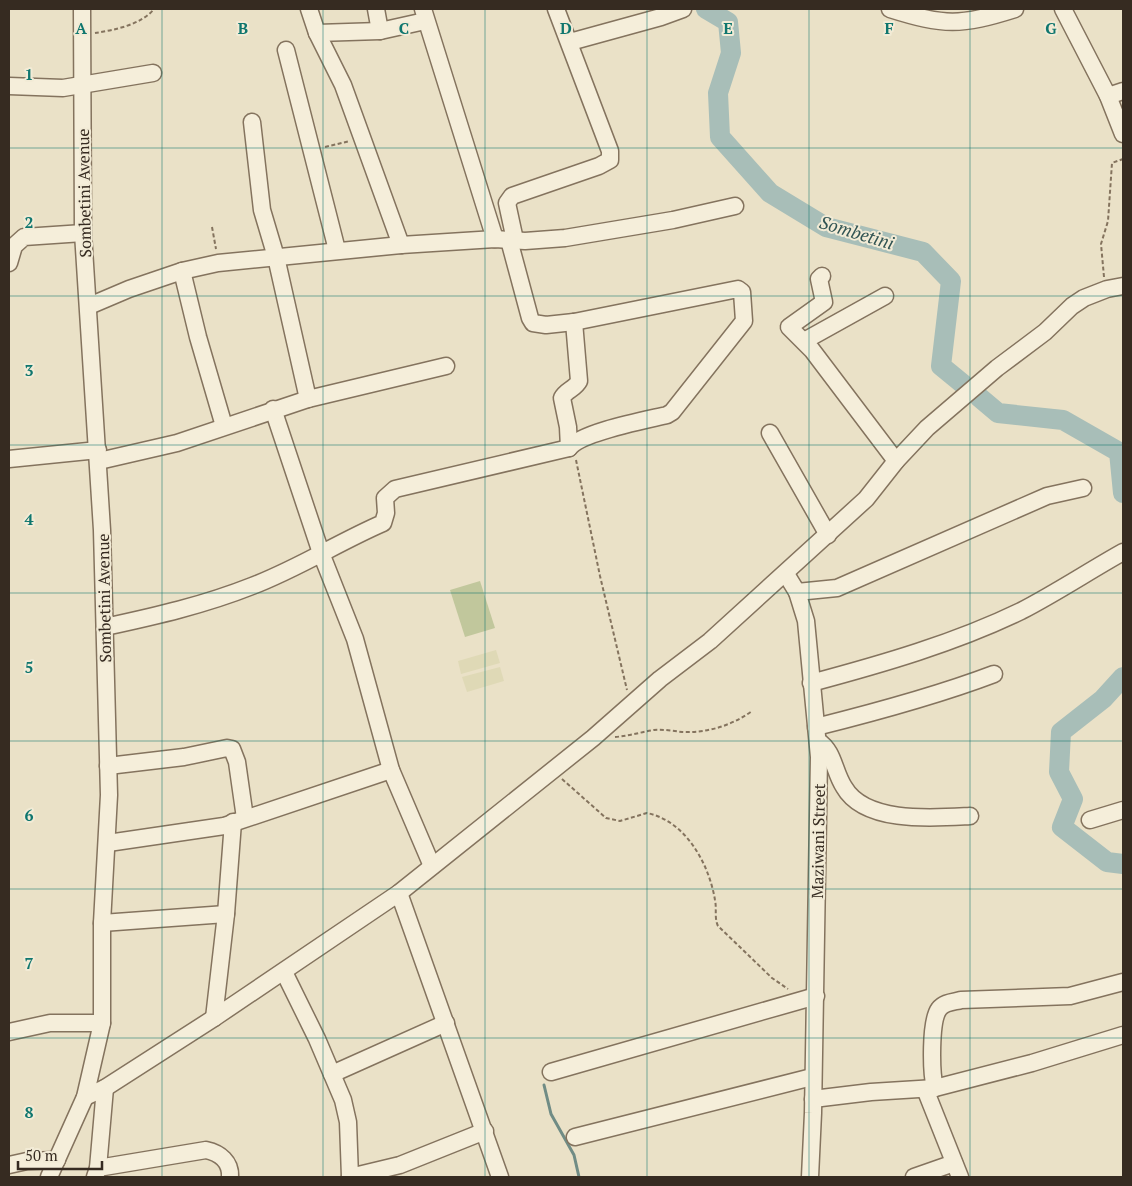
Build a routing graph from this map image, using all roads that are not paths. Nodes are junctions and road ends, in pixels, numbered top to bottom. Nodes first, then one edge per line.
1 (82, 9) edge
2 (309, 9) edge
3 (376, 9) edge
4 (556, 9) edge
5 (682, 9) edge
6 (890, 9) edge
7 (1015, 9) edge
8 (1062, 9) edge
9 (424, 15) edge
10 (380, 31) junction
11 (317, 33) junction
12 (570, 42) junction
13 (286, 50) dead end
14 (153, 73) dead end
15 (9, 86) edge
16 (83, 86) junction
17 (1115, 93) edge
18 (252, 122) dead end
19 (1123, 134) edge
20 (734, 206) dead end
21 (82, 232) junction
22 (507, 240) junction
23 (401, 246) junction
24 (336, 250) junction
25 (276, 257) junction
26 (9, 263) edge
27 (182, 270) junction
28 (822, 276) dead end
29 (1123, 286) edge
30 (885, 296) dead end
31 (89, 306) junction
32 (574, 322) junction
33 (804, 341) junction
34 (446, 366) dead end
35 (308, 399) junction
36 (273, 410) junction
37 (224, 426) junction
38 (770, 433) dead end
39 (571, 445) junction
40 (98, 456) junction
41 (9, 459) edge
42 (896, 461) junction
43 (1083, 488) dead end
44 (828, 535) junction
45 (1123, 552) edge
46 (321, 553) junction
47 (786, 574) junction
48 (797, 592) junction
49 (105, 627) junction
50 (994, 674) dead end
51 (811, 682) junction
52 (817, 734) junction
53 (108, 766) junction
54 (391, 770) junction
55 (1123, 810) edge
56 (970, 816) dead end
57 (239, 820) junction
58 (1090, 820) dead end
59 (108, 843) junction
60 (432, 866) junction
61 (400, 893) junction
62 (226, 914) junction
63 (102, 923) junction
64 (284, 972) junction
65 (1123, 982) edge
66 (809, 998) junction
67 (214, 1018) junction
68 (102, 1023) junction
69 (446, 1023) junction
70 (9, 1032) edge
71 (1123, 1035) edge
72 (551, 1072) dead end
73 (332, 1074) junction
74 (812, 1077) junction
75 (105, 1088) junction
76 (930, 1089) junction
77 (85, 1097) junction
78 (813, 1106) junction
79 (485, 1131) junction
80 (576, 1137) dead end
81 (57, 1160) junction
82 (9, 1165) edge
83 (957, 1170) edge
84 (97, 1173) edge
85 (49, 1177) edge
86 (230, 1177) edge
87 (350, 1177) edge
88 (500, 1177) edge
89 (810, 1177) edge
90 (914, 1177) edge

1 - 16 street, Sombetini Avenue
2 - 11 street
3 - 10 street
4 - 12 street
5 - 12 street
6 - 7 street
8 - 17 street
9 - 10 street
9 - 22 street
10 - 11 street
11 - 23 street
12 - 22 street
13 - 24 street
14 - 16 street
15 - 16 street
16 - 21 street, Sombetini Avenue
17 - 19 street
18 - 25 street
20 - 22 street
21 - 26 street
21 - 31 street, Sombetini Avenue
22 - 23 street
22 - 32 street
23 - 24 street
24 - 25 street
25 - 27 street
25 - 35 street
27 - 31 street
27 - 37 street
28 - 33 street
29 - 42 street
30 - 33 street
31 - 40 street, Sombetini Avenue
32 - 39 street
32 - 39 street
33 - 42 street
34 - 35 street
35 - 36 street
36 - 37 street
36 - 46 street
37 - 40 street
38 - 44 street
39 - 46 street
40 - 41 street
40 - 49 street, Sombetini Avenue
42 - 44 street
43 - 48 street
44 - 47 street
45 - 51 street
46 - 49 street
46 - 54 street
47 - 48 street, Maziwani Street
47 - 60 street
48 - 51 street, Maziwani Street
49 - 53 street, Sombetini Avenue
50 - 52 street
51 - 52 street, Maziwani Street
52 - 56 street
52 - 66 street, Maziwani Street
53 - 57 street
53 - 59 street, Sombetini Avenue
54 - 57 street
54 - 60 street
55 - 58 street
57 - 59 street
57 - 62 street
59 - 63 street, Sombetini Avenue
60 - 61 street
61 - 64 street
61 - 69 street
62 - 63 street
62 - 67 street
63 - 68 street, Sombetini Avenue
64 - 67 street
64 - 73 street
65 - 76 street
66 - 72 street
66 - 74 street, Maziwani Street
67 - 75 street
68 - 70 street
68 - 77 street, Sombetini Avenue
69 - 73 street
69 - 79 street
71 - 76 street
73 - 87 street
74 - 78 street, Maziwani Street
74 - 80 street
75 - 77 street
75 - 84 street
76 - 78 street
76 - 83 street
77 - 81 street, Sombetini Avenue
78 - 89 street, Maziwani Street
79 - 87 street
79 - 88 street
81 - 82 street
81 - 85 street, Sombetini Avenue
83 - 90 street
84 - 86 street

